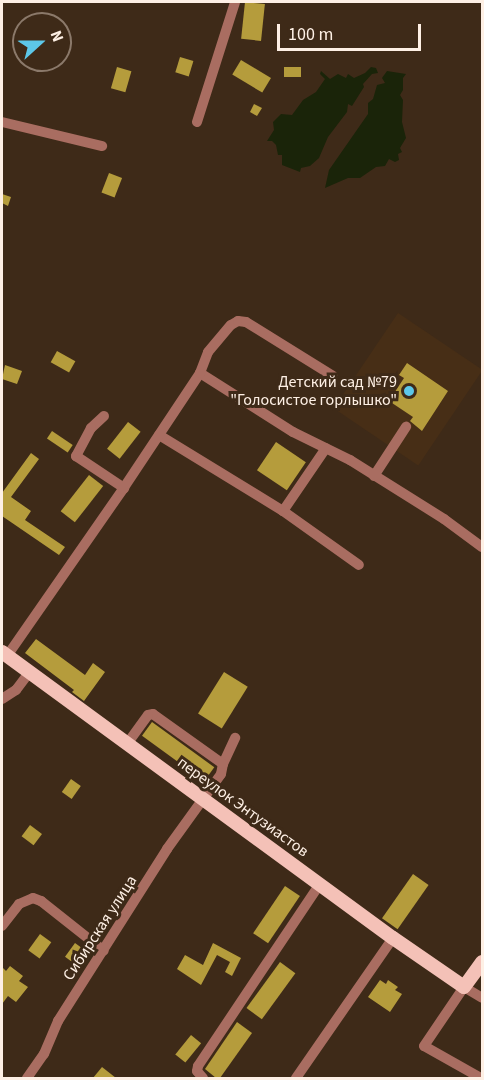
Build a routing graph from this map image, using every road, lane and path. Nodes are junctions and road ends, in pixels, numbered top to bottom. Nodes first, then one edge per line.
1 (235, 2) edge
2 (2, 122) edge
3 (197, 122) dead end
4 (102, 146) dead end
5 (200, 373) junction
6 (333, 376) dead end
7 (104, 416) dead end
8 (406, 427) dead end
9 (159, 435) junction
10 (326, 448) junction
11 (374, 476) junction
12 (124, 488) junction
13 (283, 511) junction
14 (483, 547) edge
15 (359, 565) dead end
16 (4, 654) edge
17 (29, 673) junction
18 (2, 699) edge
19 (235, 738) dead end
20 (128, 743) junction
21 (223, 765) junction
22 (205, 799) junction
23 (320, 884) junction
24 (2, 926) edge
25 (393, 938) junction
26 (104, 951) junction
27 (483, 962) edge
28 (474, 993) edge
29 (27, 1078) edge
30 (203, 1078) edge
31 (296, 1078) edge
32 (481, 1078) edge

1 - 3 street
2 - 4 street
5 - 6 street
5 - 9 street
5 - 10 street
7 - 12 street
8 - 11 street
9 - 12 street
9 - 13 street
10 - 11 street
10 - 13 street
11 - 14 street
12 - 16 street
13 - 15 street
16 - 17 main road, переулок Энтузиастов
17 - 18 street
17 - 20 main road, переулок Энтузиастов
19 - 21 street, Сибирская улица
20 - 21 street
20 - 22 main road, переулок Энтузиастов
21 - 22 street, Сибирская улица
22 - 23 main road, переулок Энтузиастов
22 - 26 street, Сибирская улица
23 - 25 main road, переулок Энтузиастов
23 - 30 street
24 - 26 street
25 - 28 main road, переулок Энтузиастов
25 - 31 street
26 - 29 street, Сибирская улица
27 - 28 main road
28 - 32 street

